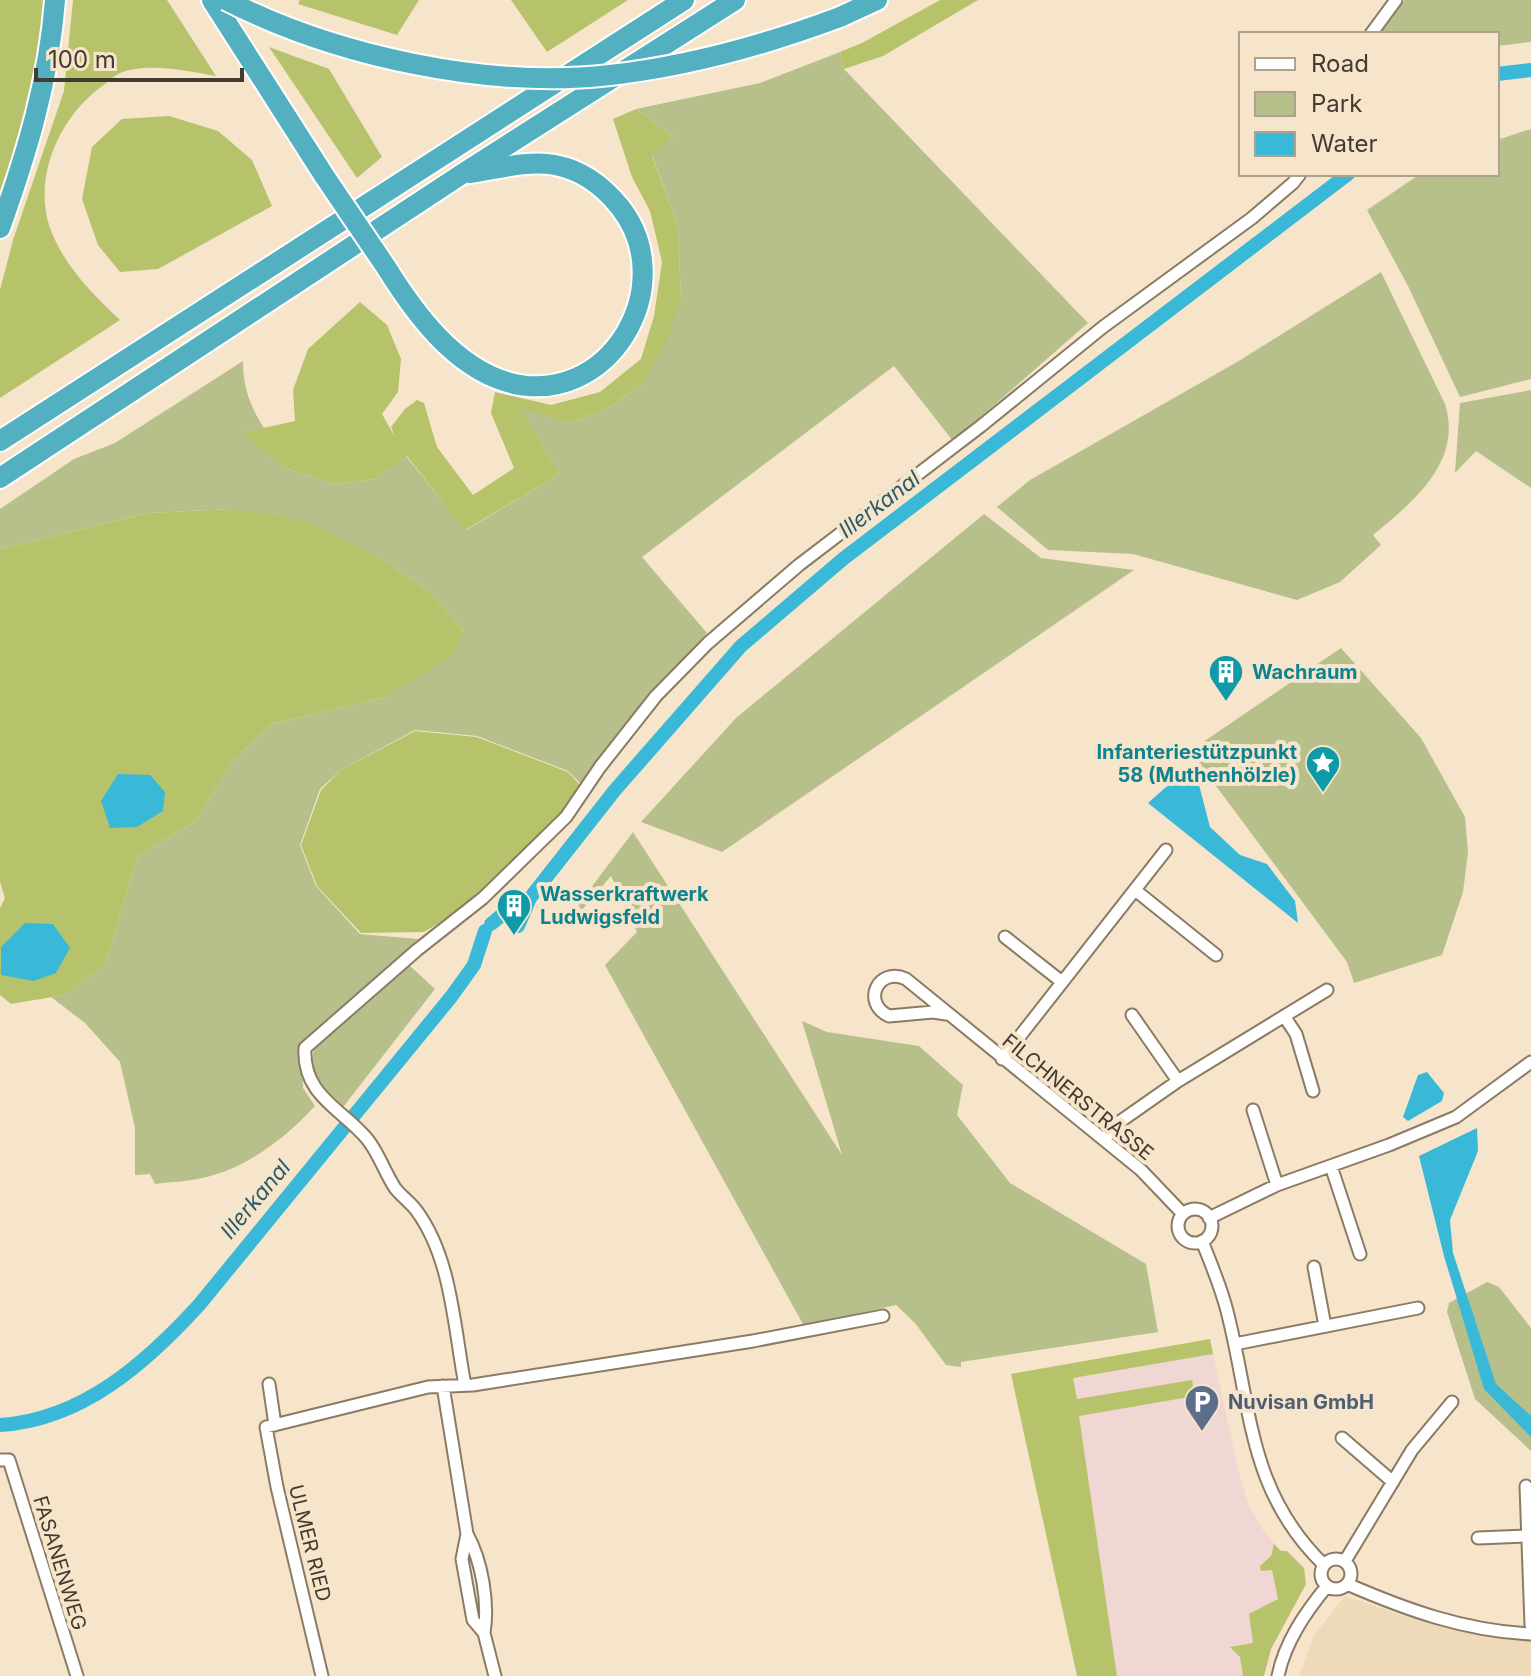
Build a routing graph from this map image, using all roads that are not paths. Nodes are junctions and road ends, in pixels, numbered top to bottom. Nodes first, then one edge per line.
1 (55, 0) edge
2 (212, 0) edge
3 (226, 0) edge
4 (684, 0) edge
5 (735, 0) edge
6 (877, 0) edge
7 (1396, 0) edge
8 (1372, 32) edge
9 (462, 174) junction
10 (1298, 176) edge
11 (0, 228) edge
12 (0, 441) edge
13 (0, 478) edge
14 (1166, 850) dead end
15 (1135, 890) junction
16 (1005, 937) dead end
17 (1216, 955) dead end
18 (1062, 982) junction
19 (1327, 990) dead end
20 (946, 1014) junction
21 (1132, 1015) dead end
22 (1284, 1016) junction
23 (1002, 1059) junction
24 (1531, 1062) edge
25 (1178, 1081) junction
26 (1313, 1091) dead end
27 (1253, 1110) dead end
28 (1104, 1140) junction
29 (1331, 1166) junction
30 (1277, 1185) junction
31 (1183, 1214) junction
32 (1209, 1218) junction
33 (1202, 1241) junction
34 (1360, 1254) dead end
35 (1314, 1267) dead end
36 (1418, 1308) dead end
37 (883, 1316) dead end
38 (1325, 1326) junction
39 (1235, 1344) junction
40 (269, 1384) dead end
41 (465, 1385) junction
42 (443, 1386) junction
43 (1452, 1402) dead end
44 (275, 1425) junction
45 (1342, 1438) dead end
46 (5, 1460) edge
47 (1393, 1482) junction
48 (1526, 1486) dead end
49 (1528, 1536) junction
50 (1478, 1538) dead end
51 (1345, 1561) junction
52 (1324, 1565) junction
53 (1347, 1584) junction
54 (1327, 1586) junction
55 (1531, 1625) edge
56 (1531, 1634) edge
57 (77, 1676) edge
58 (322, 1676) edge
59 (495, 1676) edge
60 (1278, 1676) edge

1 - 11 highway
2 - 9 highway, bridge
3 - 6 highway, bridge
4 - 12 highway
5 - 9 highway
7 - 8 street
9 - 13 highway
10 - 41 street
14 - 15 street
15 - 17 street
15 - 18 street
16 - 18 street
18 - 23 street
19 - 22 street
20 - 20 street, FILCHNERSTRASSE
20 - 23 street, FILCHNERSTRASSE
21 - 25 street
22 - 25 street
22 - 26 street
23 - 28 street, FILCHNERSTRASSE
24 - 29 street
25 - 28 street
27 - 30 street
28 - 31 street, FILCHNERSTRASSE
29 - 30 street
29 - 34 street
30 - 32 street
31 - 32 street
31 - 33 street, FILCHNERSTRASSE
32 - 33 street
33 - 39 street, FILCHNERSTRASSE
35 - 38 street
36 - 38 street
37 - 41 street
38 - 39 street
39 - 52 street, FILCHNERSTRASSE
40 - 44 street, ULMER RIED
41 - 42 street
42 - 44 street
42 - 59 street
43 - 47 street
44 - 58 street, ULMER RIED
45 - 47 street
46 - 57 street, FASANENWEG
47 - 51 street
48 - 49 street
49 - 50 street
49 - 55 street
51 - 52 street
51 - 53 street
52 - 54 street
53 - 54 street
53 - 56 street
54 - 60 street

